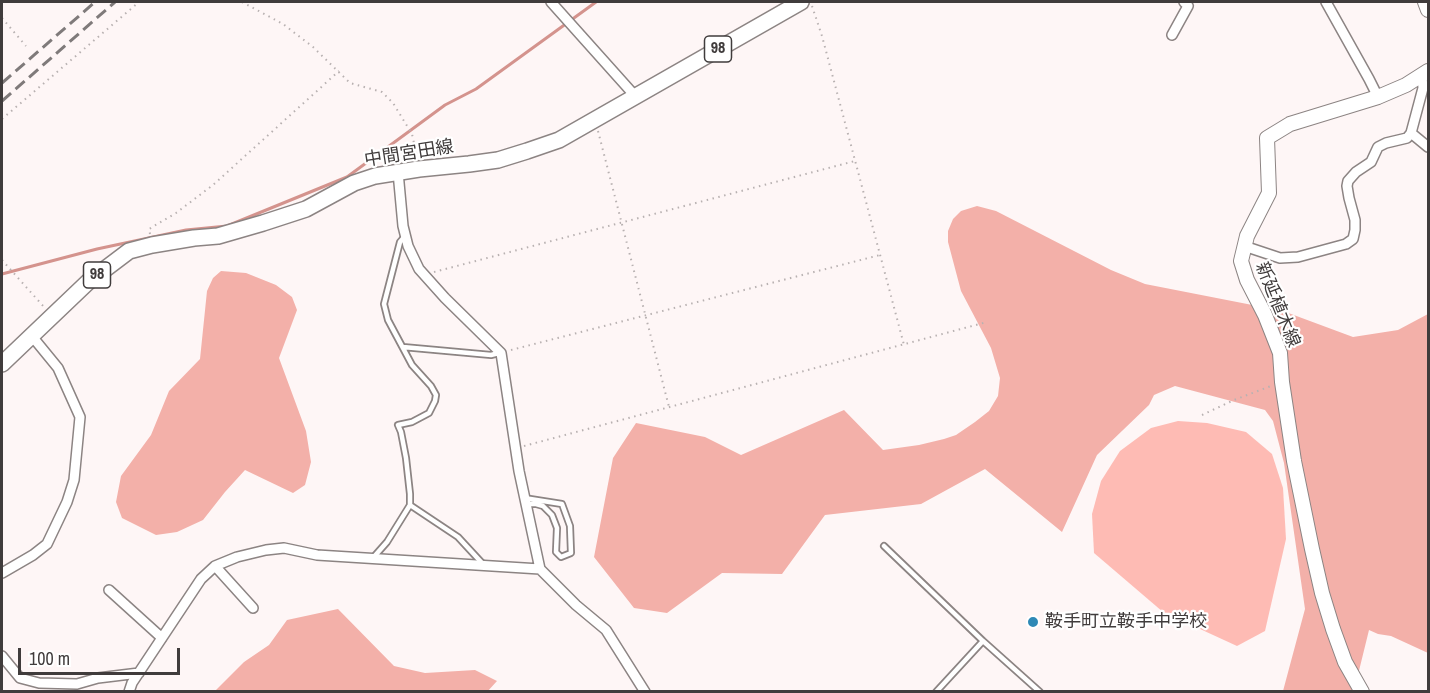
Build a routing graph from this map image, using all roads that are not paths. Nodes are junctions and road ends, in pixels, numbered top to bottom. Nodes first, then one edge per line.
1 (551, 2) edge
2 (801, 2) edge
3 (1326, 2) edge
4 (1425, 2) edge
5 (1189, 3) edge
6 (1428, 10) edge
7 (1172, 35) dead end
8 (1425, 73) edge
9 (636, 97) junction
10 (1378, 97) junction
11 (1411, 133) junction
12 (1428, 147) edge
13 (398, 172) junction
14 (405, 236) junction
15 (1244, 246) junction
16 (31, 335) junction
17 (403, 347) junction
18 (501, 353) junction
19 (2, 364) edge
20 (525, 501) junction
21 (410, 505) junction
22 (884, 546) dead end
23 (372, 559) junction
24 (484, 565) junction
25 (215, 566) junction
26 (540, 569) junction
27 (2, 573) edge
28 (109, 590) dead end
29 (253, 608) dead end
30 (162, 638) junction
31 (983, 641) junction
32 (2, 656) edge
33 (139, 673) junction
34 (129, 692) edge
35 (645, 692) edge
36 (936, 692) edge
37 (1040, 692) edge
38 (1362, 692) edge

1 - 9 street
2 - 9 main road, 中間宮田線 / 98
3 - 10 street
4 - 6 main road
5 - 7 street
8 - 10 main road, 新延植木線
8 - 11 street
9 - 13 main road, 中間宮田線 / 98
10 - 15 main road, 新延植木線
11 - 12 street
11 - 15 street
13 - 14 street
13 - 16 main road, 中間宮田線 / 98
14 - 17 lane
14 - 18 street
15 - 38 main road, 新延植木線
16 - 19 main road, 中間宮田線 / 98
16 - 27 street
17 - 18 lane
17 - 21 lane
18 - 20 street
20 - 20 lane
20 - 26 street
21 - 23 lane
21 - 24 lane
22 - 31 lane
23 - 24 street
23 - 25 street
24 - 26 street
25 - 29 street
25 - 30 street
26 - 35 street
28 - 30 street
30 - 33 street
31 - 36 lane
31 - 37 lane
32 - 33 street
33 - 34 street

